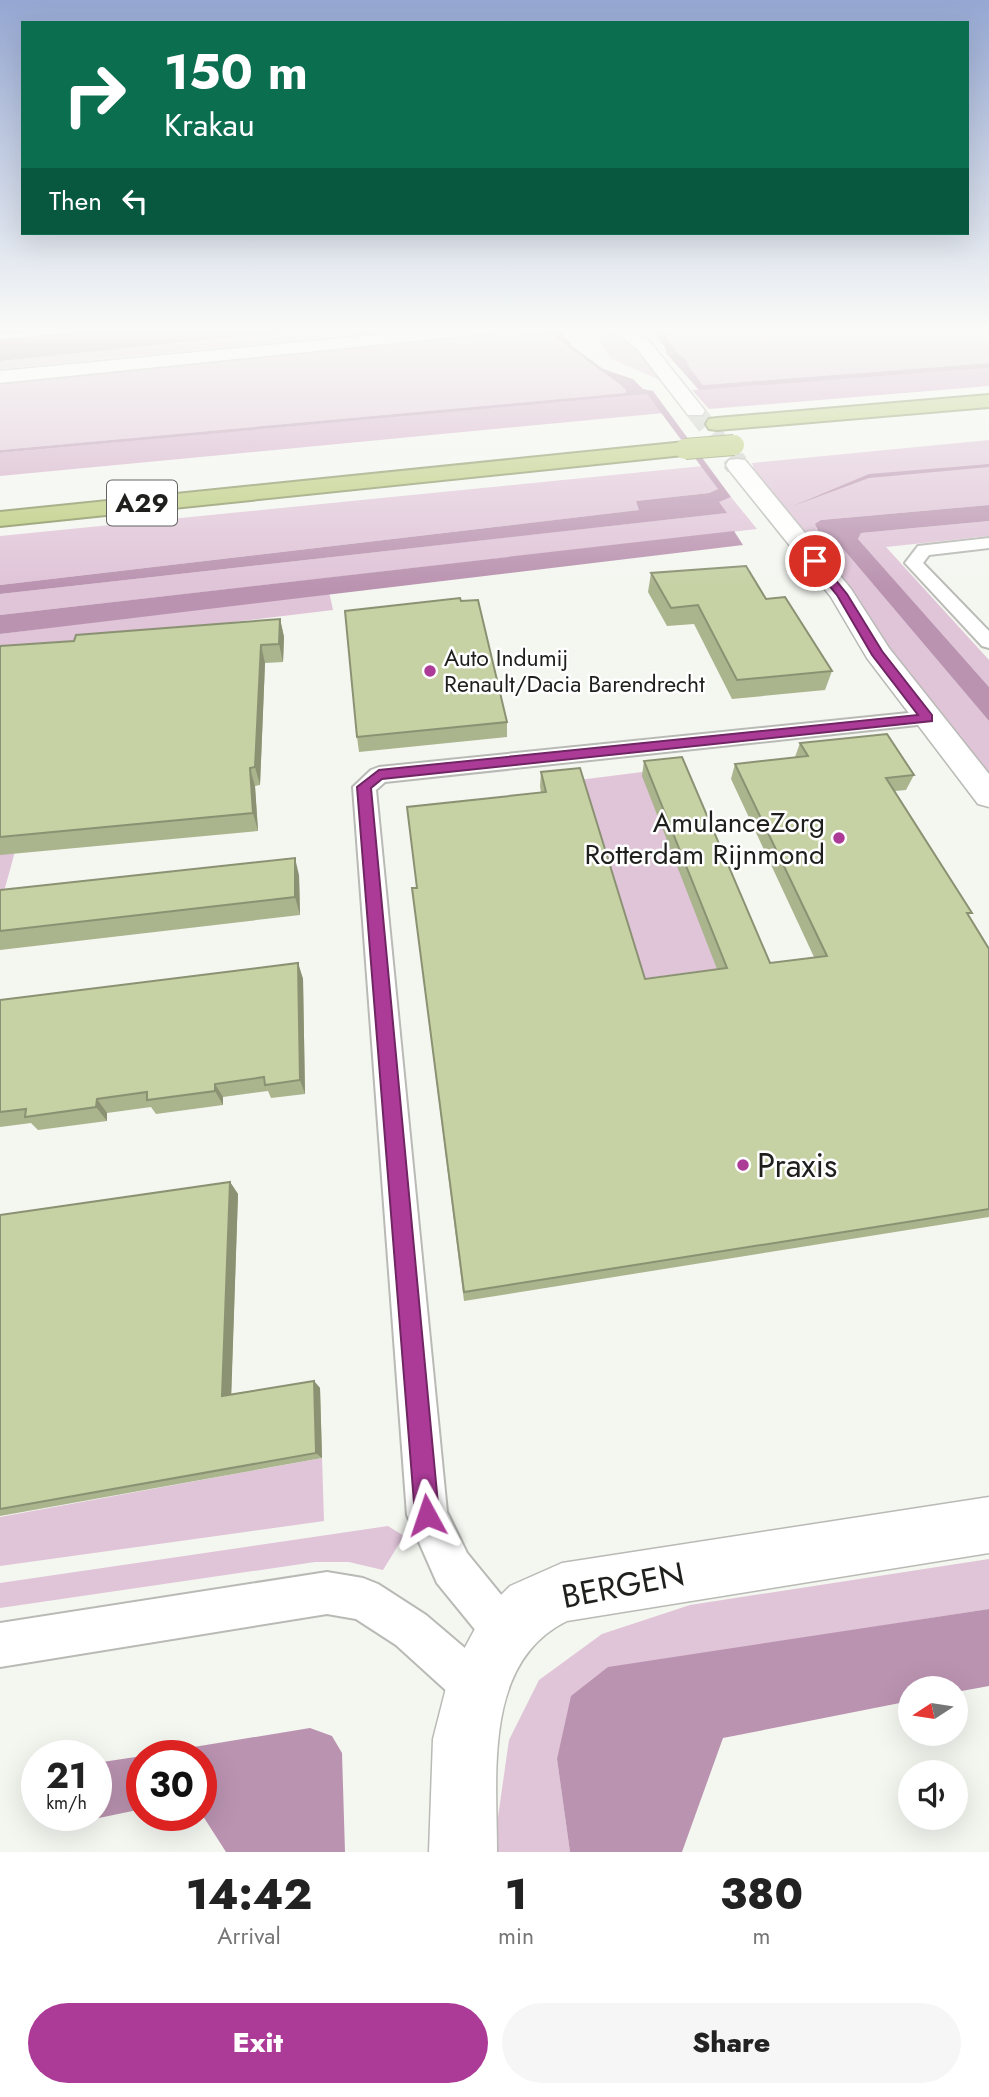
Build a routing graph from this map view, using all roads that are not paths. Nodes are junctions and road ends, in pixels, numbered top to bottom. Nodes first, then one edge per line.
1 (680, 414) edge
2 (830, 414) edge
3 (989, 422) edge
4 (687, 429) junction
5 (873, 432) dead end
6 (762, 442) dead end
7 (735, 455) junction
8 (0, 519) edge
9 (989, 543) edge
10 (989, 642) edge
11 (928, 718) junction
12 (989, 796) edge
13 (989, 1525) edge
14 (505, 1633) junction
15 (0, 1645) edge
16 (477, 1688) junction
17 (463, 1852) edge

1 - 4 street
2 - 4 highway, A29
3 - 5 highway
4 - 7 highway, A29, bridge
4 - 8 highway, A29
6 - 7 highway, A29
7 - 11 street
9 - 10 street
11 - 12 street
11 - 14 street
13 - 14 street, BERGEN
14 - 16 street, BERGEN
15 - 16 street
16 - 17 street, BERGEN

